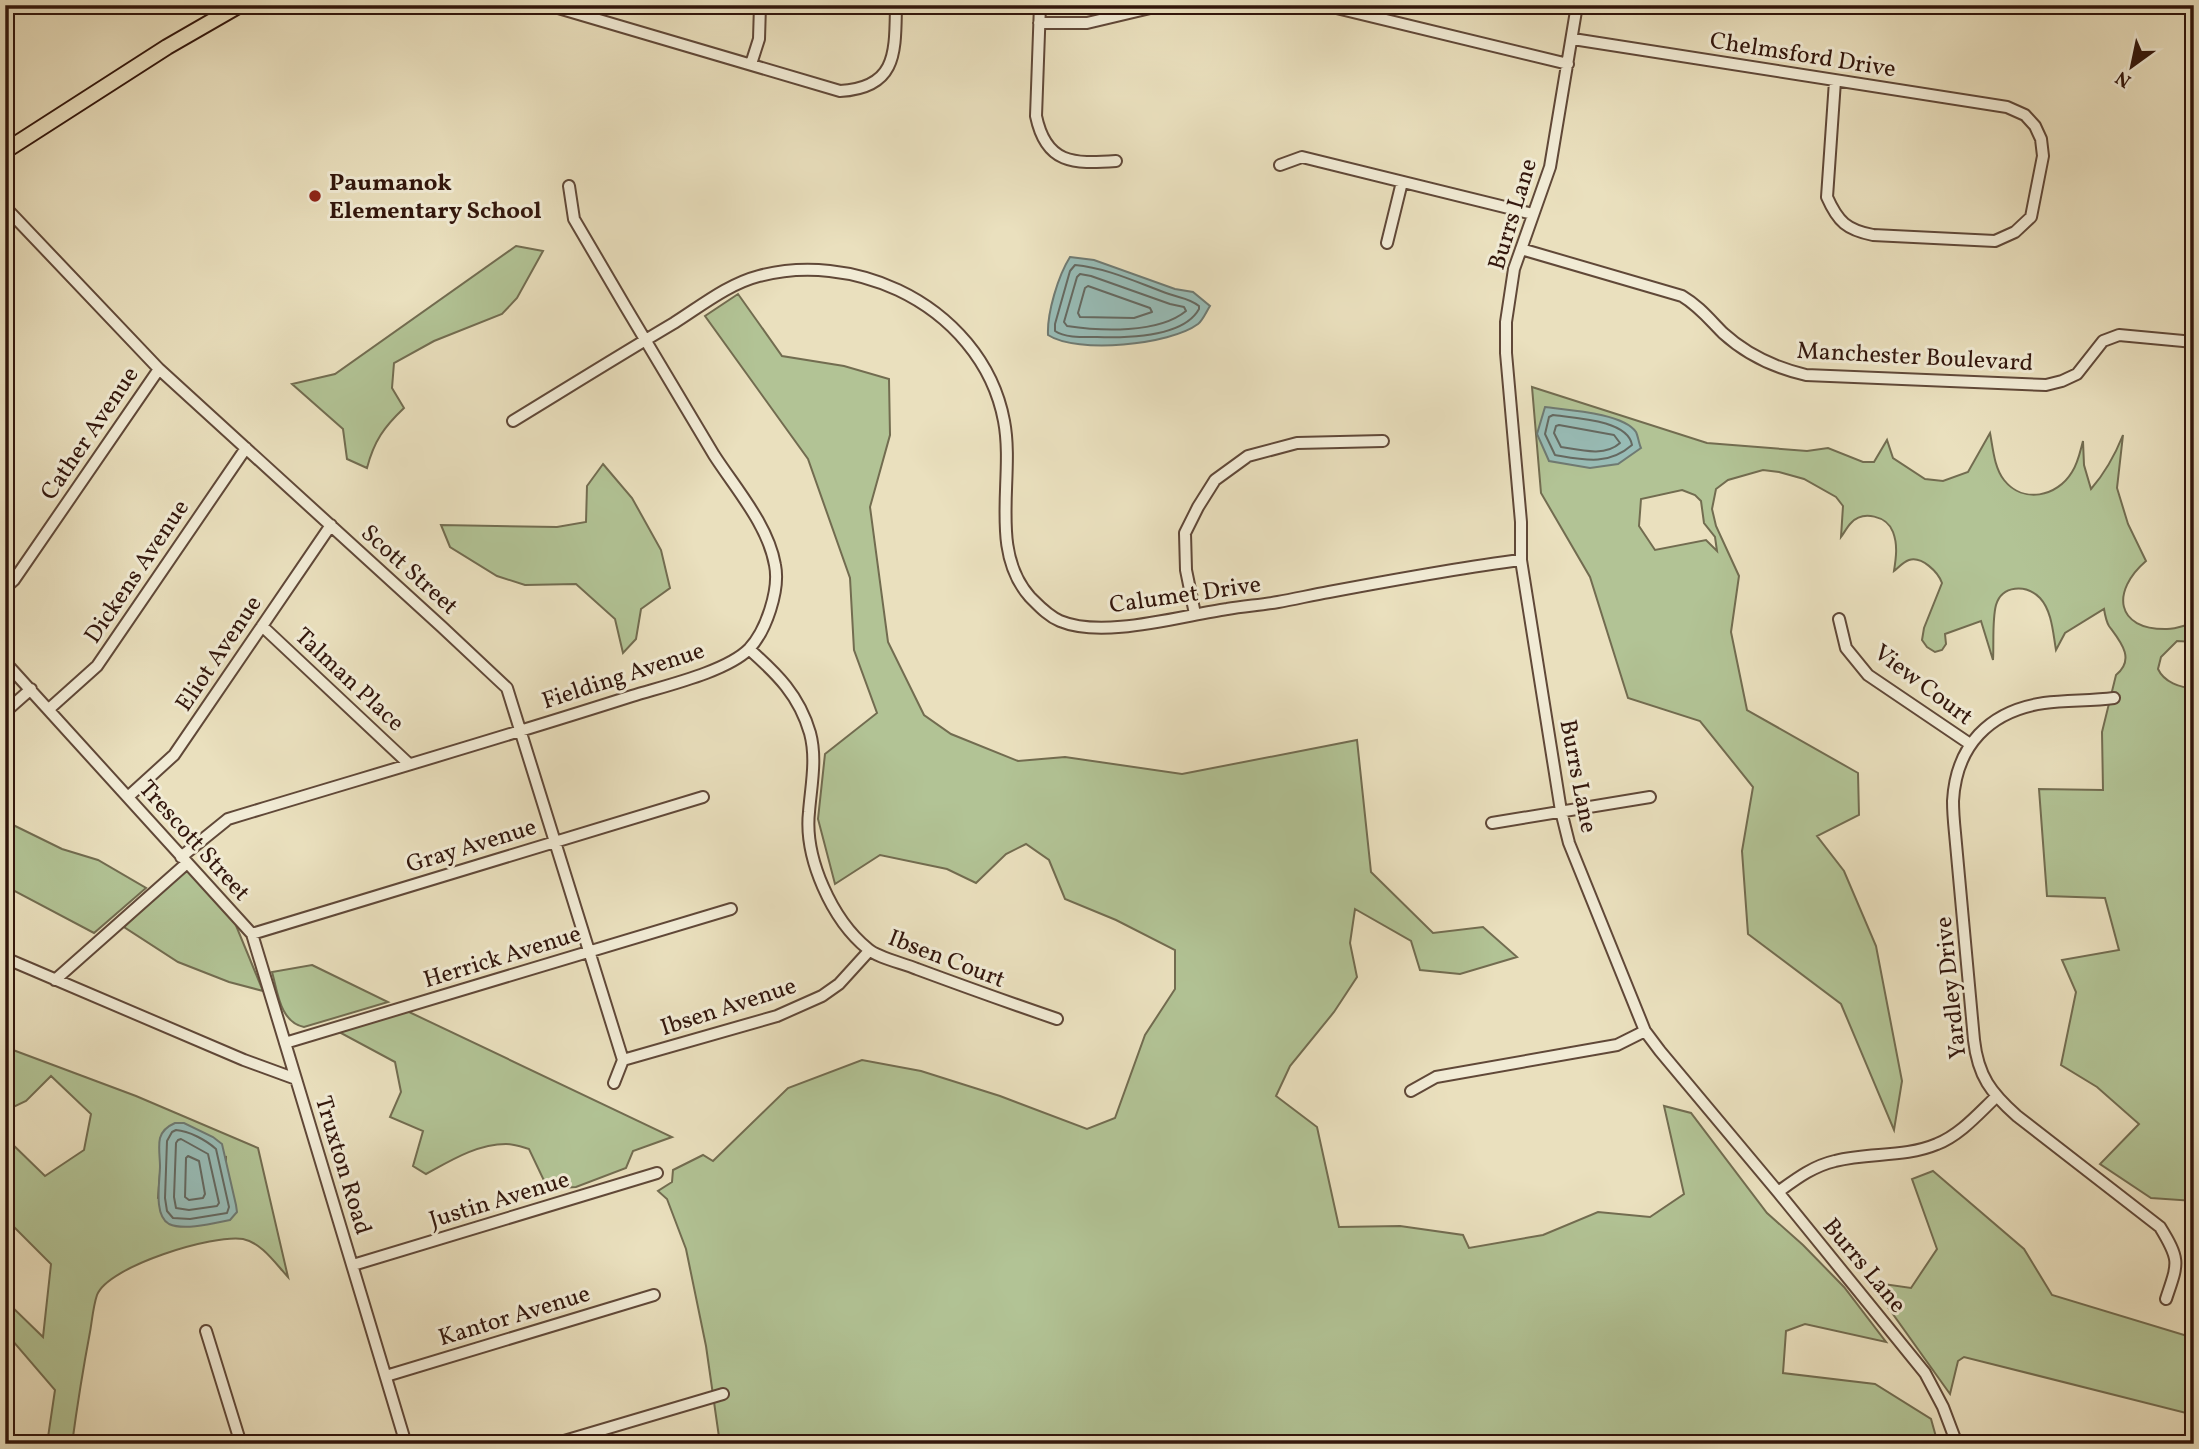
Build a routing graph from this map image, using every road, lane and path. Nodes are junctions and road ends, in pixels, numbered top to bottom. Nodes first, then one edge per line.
1 (240, 5) edge
2 (548, 5) edge
3 (760, 5) edge
4 (896, 5) edge
5 (1040, 5) edge
6 (1163, 5) edge
7 (1324, 5) edge
8 (1577, 5) edge
9 (1039, 23) junction
10 (1573, 39) junction
11 (751, 64) junction
12 (1568, 64) junction
13 (1835, 81) junction
14 (5, 151) edge
15 (1116, 161) dead end
16 (1280, 165) dead end
17 (1402, 182) junction
18 (569, 186) dead end
19 (5, 207) edge
20 (1533, 214) junction
21 (1387, 243) dead end
22 (1521, 249) junction
23 (645, 340) junction
24 (2194, 342) edge
25 (159, 369) junction
26 (513, 421) dead end
27 (1383, 441) dead end
28 (246, 447) junction
29 (331, 525) junction
30 (1521, 560) junction
31 (5, 588) edge
32 (1195, 614) junction
33 (1839, 619) dead end
34 (262, 626) junction
35 (749, 649) junction
36 (5, 662) edge
37 (31, 689) junction
38 (2114, 698) dead end
39 (49, 709) junction
40 (5, 712) edge
41 (521, 730) junction
42 (1970, 744) junction
43 (410, 764) junction
44 (129, 796) junction
45 (703, 797) dead end
46 (1650, 797) dead end
47 (1561, 811) junction
48 (1492, 823) dead end
49 (555, 841) junction
50 (184, 860) junction
51 (732, 909) dead end
52 (252, 934) junction
53 (590, 951) junction
54 (869, 951) junction
55 (5, 958) edge
56 (55, 981) junction
57 (1057, 1019) dead end
58 (1645, 1031) junction
59 (285, 1043) junction
60 (623, 1060) junction
61 (296, 1079) junction
62 (614, 1083) dead end
63 (1410, 1091) dead end
64 (1996, 1097) junction
65 (657, 1173) dead end
66 (1778, 1192) junction
67 (353, 1265) junction
68 (654, 1295) dead end
69 (2166, 1299) dead end
70 (206, 1331) dead end
71 (386, 1376) junction
72 (723, 1394) dead end
73 (241, 1444) edge
74 (406, 1444) edge
75 (554, 1444) edge
76 (1956, 1444) edge

1 - 14 main road
2 - 11 street
3 - 11 street
4 - 11 street
5 - 9 street
6 - 9 street
7 - 12 street
8 - 10 street, Burrs Lane
9 - 15 street
10 - 12 street, Burrs Lane
10 - 13 street, Chelmsford Drive
12 - 20 street, Burrs Lane
13 - 13 street, Chelmsford Drive
16 - 17 street
17 - 20 street
17 - 21 street
18 - 23 street
19 - 25 street, Scott Street
20 - 22 street, Burrs Lane
22 - 24 street, Manchester Boulevard
22 - 30 street, Burrs Lane
23 - 26 street, Calumet Drive
23 - 32 street, Calumet Drive
23 - 35 street
25 - 28 street, Scott Street
25 - 31 street, Cather Avenue
27 - 32 street
28 - 29 street, Scott Street
28 - 39 street, Dickens Avenue
29 - 34 street, Eliot Avenue
29 - 41 street, Scott Street
30 - 32 street, Calumet Drive
30 - 47 street, Burrs Lane
33 - 42 street, View Court
34 - 43 street, Talman Place
34 - 44 street, Eliot Avenue
35 - 41 street, Fielding Avenue
35 - 54 street, Ibsen Court
36 - 37 street, Trescott Street
37 - 39 street, Trescott Street
37 - 40 street
38 - 42 street, Yardley Drive
39 - 44 street, Trescott Street
41 - 43 street, Fielding Avenue
41 - 49 street, Scott Street
42 - 64 street, Yardley Drive
43 - 50 street, Fielding Avenue
44 - 50 street, Trescott Street
45 - 49 street, Gray Avenue
46 - 47 street
47 - 48 street
47 - 58 street, Burrs Lane
49 - 52 street, Gray Avenue
49 - 53 street, Scott Street
50 - 52 street, Trescott Street
50 - 56 street, Fielding Avenue
51 - 53 street, Herrick Avenue
52 - 59 street, Trescott Street
53 - 59 street, Herrick Avenue
53 - 60 street, Scott Street
54 - 57 street, Ibsen Court
54 - 60 street, Ibsen Avenue
55 - 56 street, Truxton Road
56 - 61 street, Truxton Road
58 - 63 street
58 - 66 street, Burrs Lane
59 - 61 street, Trescott Street
60 - 62 street
61 - 67 street, Truxton Road
64 - 66 street
64 - 69 street, Yardley Drive
65 - 67 street, Justin Avenue
66 - 76 street, Burrs Lane
67 - 71 street, Truxton Road
68 - 71 street, Kantor Avenue
70 - 73 street
71 - 74 street, Truxton Road
72 - 75 street

